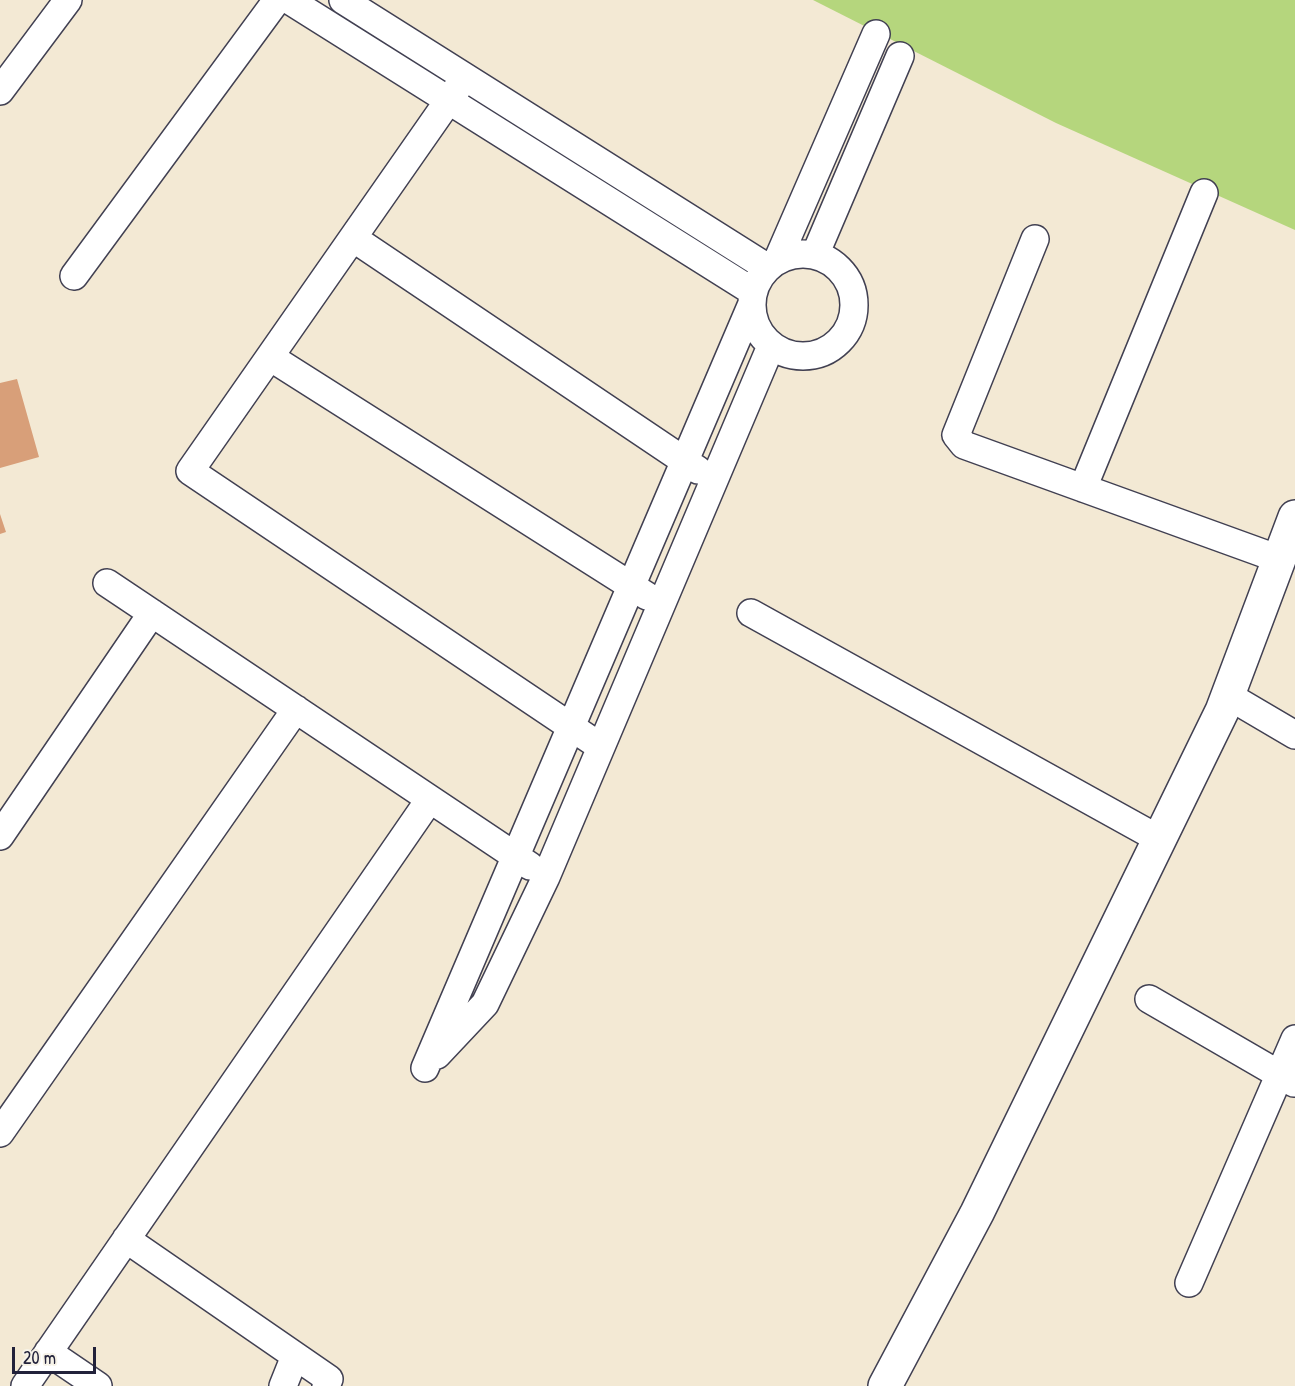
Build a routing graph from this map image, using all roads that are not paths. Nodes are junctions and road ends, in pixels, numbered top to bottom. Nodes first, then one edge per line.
1 (68, 0) edge
2 (277, 0) edge
3 (289, 0) edge
4 (343, 0) edge
5 (876, 34) dead end
6 (900, 56) dead end
7 (465, 77) junction
8 (0, 91) edge
9 (449, 100) junction
10 (1204, 193) dead end
11 (353, 238) junction
12 (1035, 239) dead end
13 (815, 255) junction
14 (773, 263) junction
15 (74, 276) dead end
16 (752, 299) junction
17 (771, 346) junction
18 (270, 357) junction
19 (685, 461) junction
20 (714, 481) junction
21 (1083, 488) junction
22 (1295, 517) edge
23 (1279, 559) junction
24 (107, 583) dead end
25 (631, 586) junction
26 (661, 605) junction
27 (152, 613) junction
28 (751, 613) dead end
29 (1227, 695) junction
30 (296, 709) junction
31 (571, 727) junction
32 (1295, 735) edge
33 (600, 747) junction
34 (430, 799) junction
35 (0, 836) edge
36 (1159, 839) junction
37 (515, 856) junction
38 (546, 877) junction
39 (1149, 999) dead end
40 (1295, 1039) edge
41 (1287, 1079) edge
42 (0, 1133) edge
43 (126, 1239) junction
44 (1189, 1283) dead end
45 (48, 1352) junction
46 (295, 1356) junction
47 (25, 1386) edge
48 (98, 1386) edge
49 (283, 1386) edge
50 (326, 1386) edge
51 (885, 1386) edge

1 - 8 street
2 - 15 street
3 - 9 street
4 - 7 street
5 - 14 street
6 - 13 street
7 - 9 street
7 - 14 street
9 - 11 street
9 - 16 street
10 - 21 street
11 - 18 street
11 - 19 street
12 - 21 street
13 - 14 street
13 - 17 street
14 - 16 street
16 - 17 street
16 - 19 street
17 - 20 street
18 - 25 street
18 - 31 street
19 - 20 street
19 - 25 street
20 - 26 street
21 - 23 street
22 - 23 street
23 - 29 street
24 - 27 street
25 - 26 street
25 - 31 street
26 - 33 street
27 - 30 street
27 - 35 street
28 - 36 street
29 - 32 street
29 - 36 street
30 - 34 street
30 - 42 street
31 - 33 street
31 - 37 street
33 - 38 street
34 - 37 street
34 - 43 street
36 - 51 street
37 - 38 street
37 - 38 street
39 - 41 street
40 - 41 street
41 - 44 street
43 - 45 street
43 - 46 street
45 - 47 street
45 - 48 street
46 - 49 street
46 - 50 street

